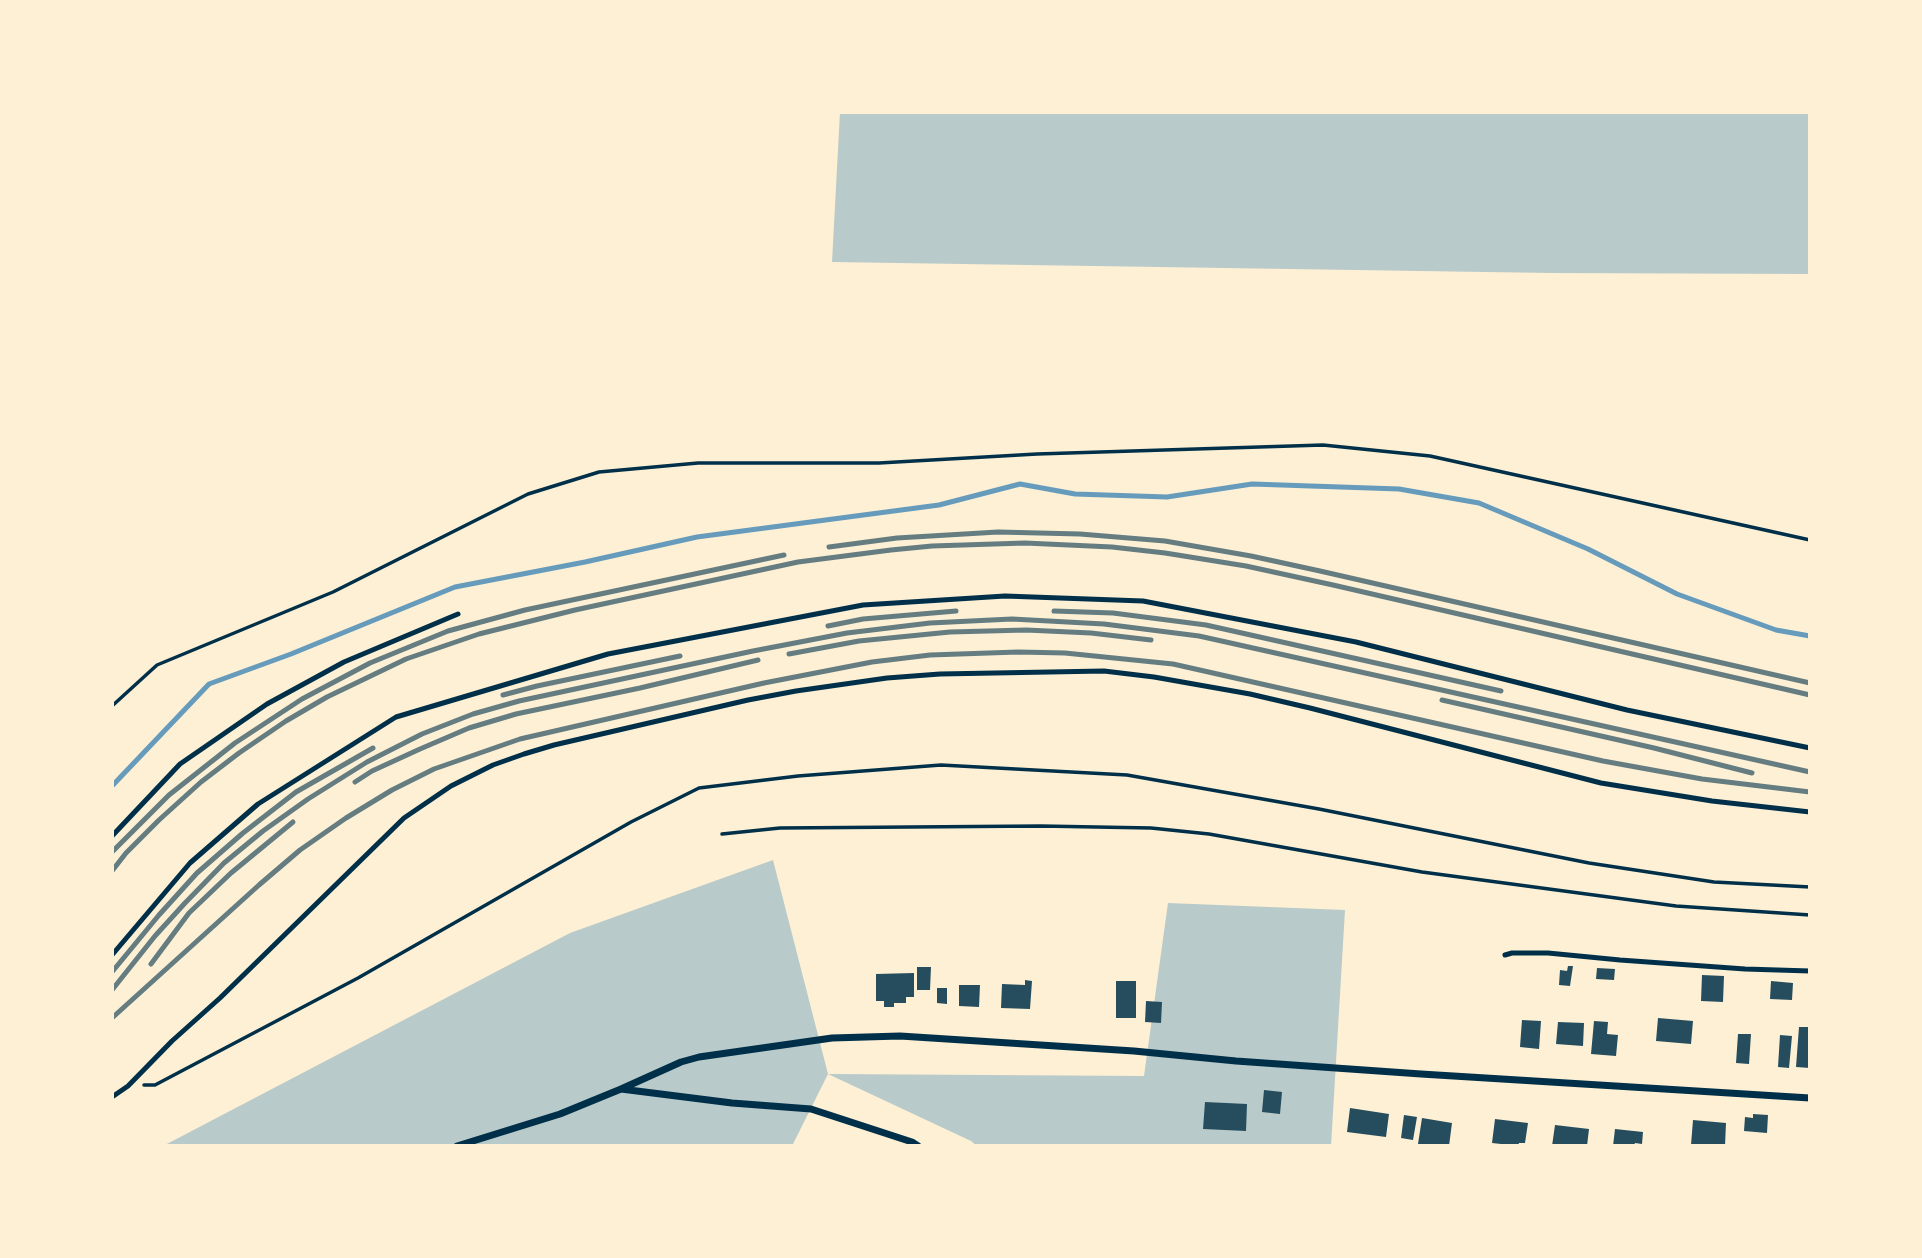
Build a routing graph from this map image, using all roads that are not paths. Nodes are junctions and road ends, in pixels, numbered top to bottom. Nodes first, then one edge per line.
1 (458, 614) dead end
2 (1810, 748) edge
3 (1810, 812) edge
4 (112, 836) edge
5 (112, 955) edge
6 (1505, 955) dead end
7 (1810, 971) edge
8 (621, 1089) junction
9 (112, 1097) edge
10 (1810, 1098) edge
11 (457, 1146) edge
12 (918, 1146) edge

1 - 4 lane
2 - 5 lane
3 - 9 lane
6 - 7 lane
8 - 10 street
8 - 11 street
8 - 12 street

